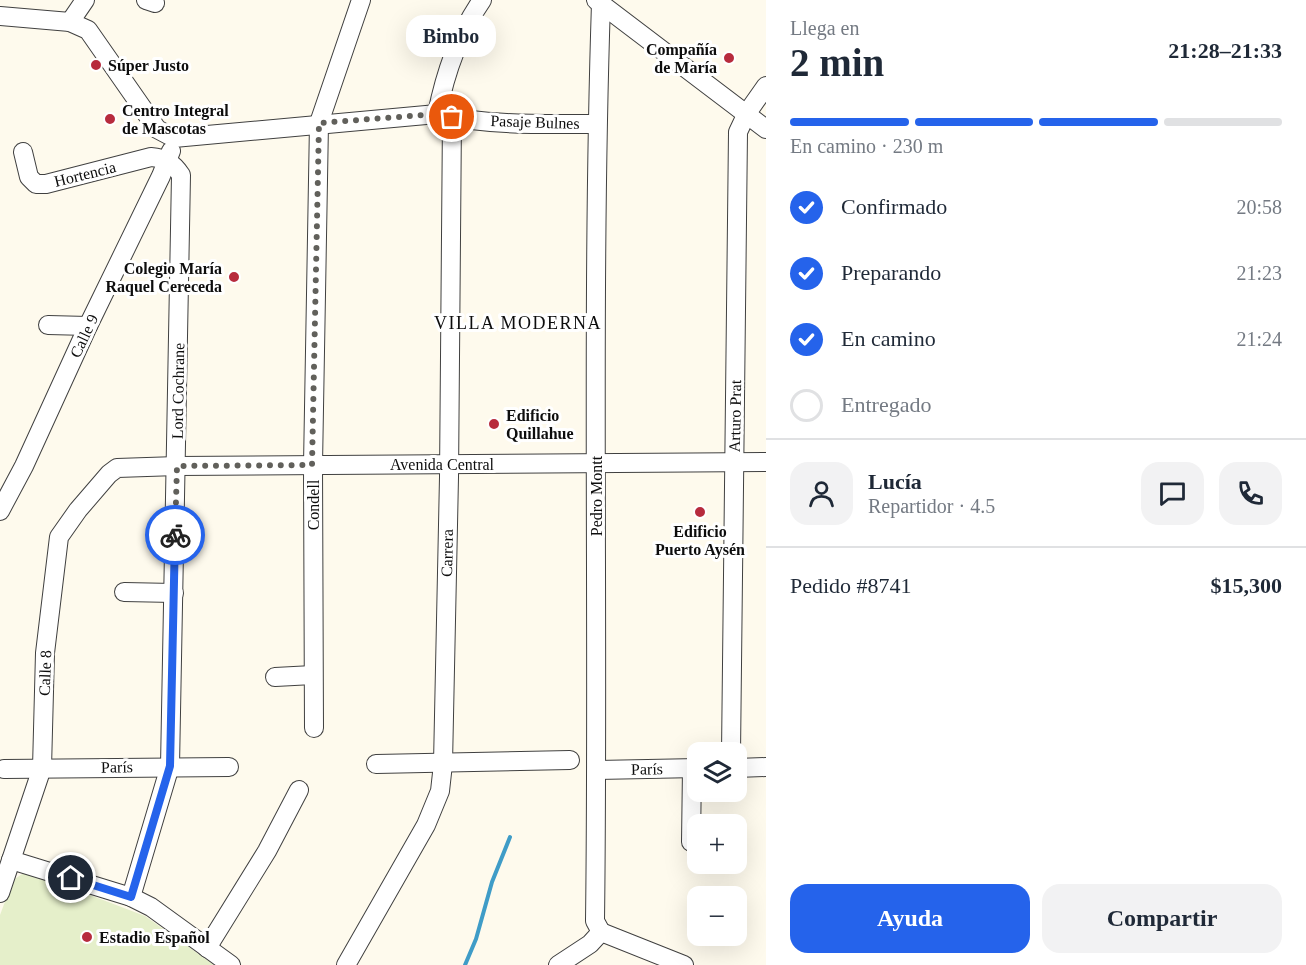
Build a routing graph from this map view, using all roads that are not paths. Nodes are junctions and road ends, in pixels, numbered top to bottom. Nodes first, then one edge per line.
1 (85, 0) edge
2 (361, 0) edge
3 (482, 0) edge
4 (598, 2) edge
5 (0, 15) edge
6 (70, 22) junction
7 (766, 86) edge
8 (747, 113) junction
9 (445, 116) junction
10 (319, 123) junction
11 (597, 124) junction
12 (766, 129) edge
13 (174, 138) junction
14 (23, 152) dead end
15 (167, 160) junction
16 (48, 325) dead end
17 (88, 326) junction
18 (734, 462) junction
19 (766, 462) edge
20 (596, 463) junction
21 (449, 464) junction
22 (312, 465) junction
23 (177, 466) junction
24 (117, 468) joint
25 (0, 511) edge
26 (124, 592) dead end
27 (174, 593) junction
28 (313, 675) junction
29 (275, 677) dead end
30 (314, 728) dead end
31 (731, 742) edge
32 (570, 760) dead end
33 (376, 764) dead end
34 (443, 764) junction
35 (170, 766) junction
36 (229, 767) dead end
37 (766, 767) edge
38 (42, 768) junction
39 (687, 768) edge
40 (747, 768) edge
41 (4, 769) dead end
42 (597, 770) junction
43 (299, 790) dead end
44 (11, 860) junction
45 (0, 893) edge
46 (131, 897) junction
47 (601, 932) junction
48 (207, 948) junction
49 (664, 961) edge
50 (231, 965) edge
51 (346, 965) edge
52 (558, 965) edge
53 (684, 965) edge

1 - 6 street
2 - 10 street, Condell
3 - 9 street, Carrera
4 - 8 street
4 - 11 street, Pedro Montt
5 - 6 street
6 - 13 street
7 - 8 street, Arturo Prat
8 - 12 street
8 - 18 street, Arturo Prat
9 - 10 street, Pasaje Bulnes
9 - 11 street, Pasaje Bulnes
9 - 21 street, Carrera
10 - 13 street, Pasaje Bulnes
10 - 22 street, Condell
11 - 20 street, Pedro Montt
13 - 15 street
14 - 15 street, Hortencia
15 - 17 street, Calle 9
15 - 23 street, Lord Cochrane
16 - 17 street
17 - 25 street, Calle 9
18 - 19 street, Avenida Central
18 - 20 street, Avenida Central
18 - 31 street, Arturo Prat
20 - 21 street, Avenida Central
20 - 42 street, Pedro Montt
21 - 22 street, Avenida Central
21 - 34 street, Carrera
22 - 23 street, Avenida Central
22 - 28 street, Condell
23 - 24 street, Avenida Central
23 - 27 street, Lord Cochrane
24 - 38 street, Calle 8
26 - 27 street
27 - 35 street, Lord Cochrane
28 - 29 street
28 - 30 street, Condell
32 - 34 street
33 - 34 street
34 - 51 street, Carrera
35 - 36 street, París
35 - 38 street, París
35 - 46 street, Lord Cochrane
37 - 40 street
38 - 41 street, París
38 - 44 street, Calle 8
39 - 42 street, París
42 - 47 street, Pedro Montt
43 - 48 street
44 - 45 street, Calle 8
44 - 46 street
46 - 48 street
47 - 49 street
47 - 52 street
48 - 50 street
49 - 53 street

